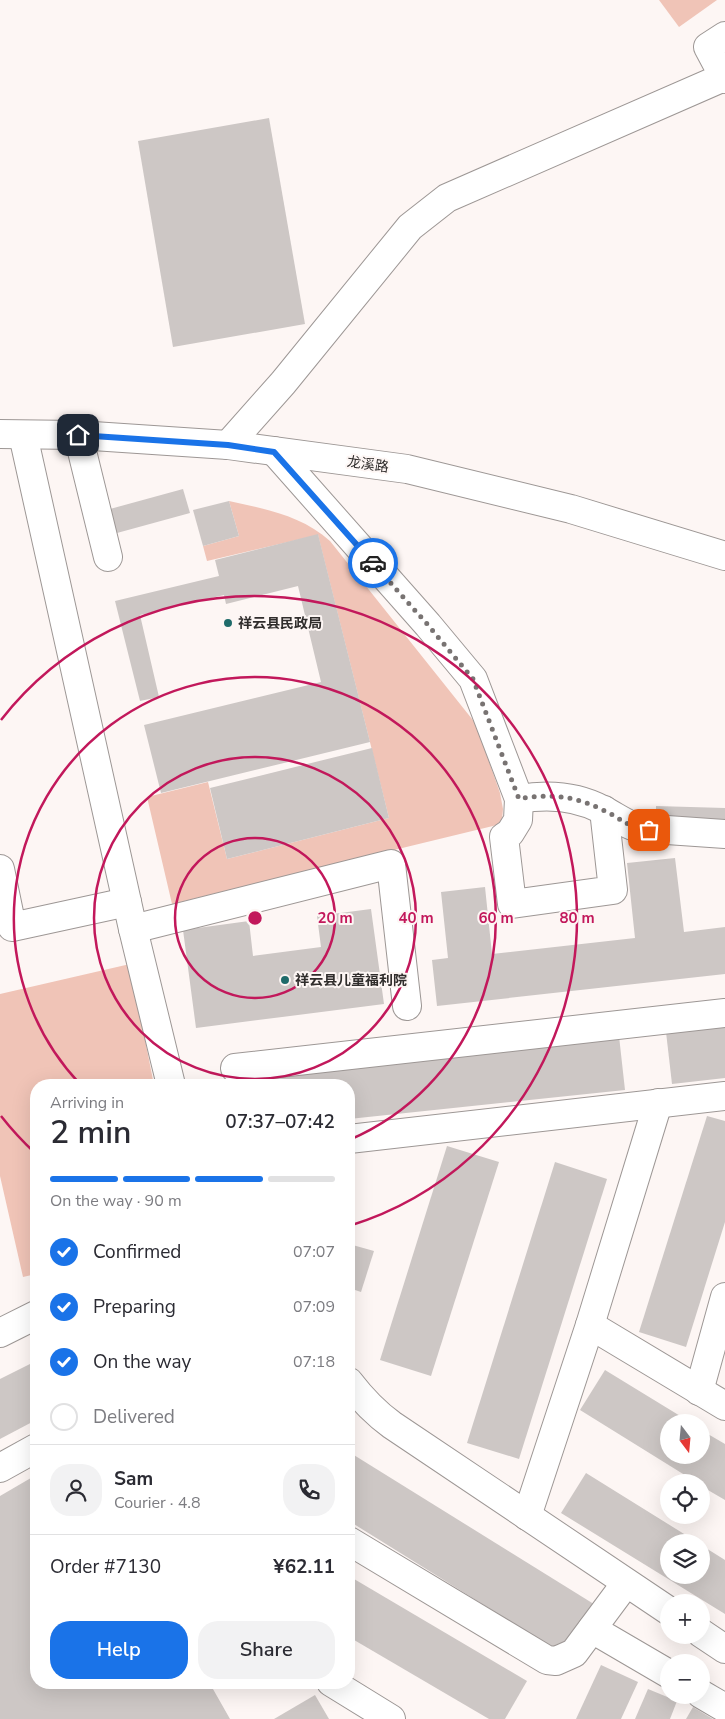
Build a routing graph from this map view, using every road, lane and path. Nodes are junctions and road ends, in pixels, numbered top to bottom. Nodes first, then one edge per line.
1 (725, 36) edge
2 (725, 78) edge
3 (11, 434) edge
4 (78, 435) junction
5 (228, 445) junction
6 (274, 452) junction
7 (725, 556) edge
8 (108, 557) dead end
9 (519, 799) junction
10 (604, 810) junction
11 (725, 834) edge
12 (0, 869) edge
13 (127, 902) junction
14 (133, 929) junction
15 (407, 1006) dead end
16 (725, 1014) edge
17 (235, 1068) dead end
18 (170, 1079) edge
19 (725, 1096) edge
20 (658, 1104) junction
21 (355, 1139) edge
22 (725, 1297) edge
23 (30, 1318) edge
24 (590, 1325) junction
25 (0, 1333) edge
26 (355, 1390) edge
27 (699, 1391) junction
28 (725, 1406) edge
29 (30, 1451) edge
30 (0, 1468) edge
31 (527, 1516) junction
32 (355, 1545) edge
33 (626, 1582) junction
34 (660, 1605) edge
35 (592, 1629) junction
36 (710, 1639) edge
37 (725, 1649) edge
38 (660, 1669) edge
39 (341, 1689) edge
40 (710, 1699) edge
41 (725, 1708) edge
42 (390, 1719) edge

1 - 2 street
2 - 5 street
3 - 4 street, 龙溪路
3 - 13 street
4 - 5 street, 龙溪路
4 - 8 street
5 - 6 street, 龙溪路
6 - 7 street, 龙溪路
6 - 9 street
9 - 10 street
9 - 10 street
10 - 11 street
12 - 13 street
13 - 14 street
14 - 15 street
14 - 18 street
16 - 17 street
19 - 20 street
20 - 21 street
20 - 24 street
22 - 27 street
23 - 25 street
24 - 27 street
24 - 31 street
26 - 31 street
27 - 28 street
29 - 30 street
31 - 33 street
32 - 35 street
33 - 34 street
33 - 35 street
35 - 38 street
36 - 37 street
39 - 42 street
40 - 41 street

